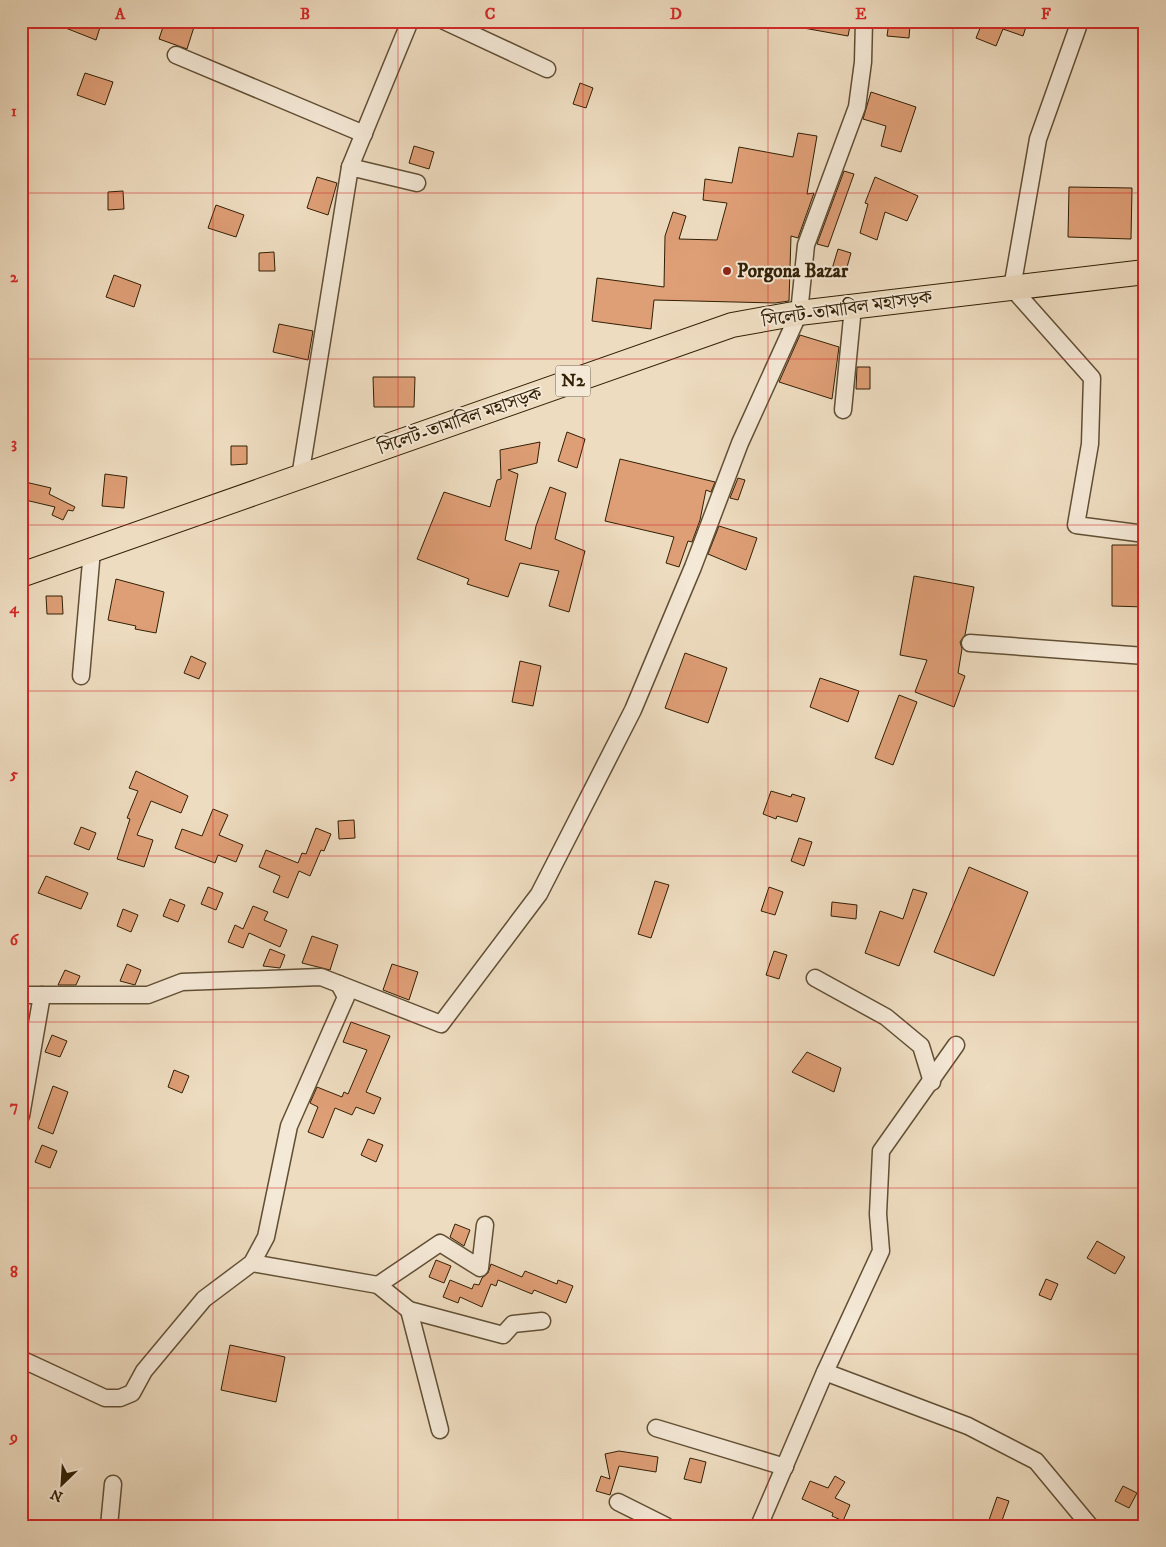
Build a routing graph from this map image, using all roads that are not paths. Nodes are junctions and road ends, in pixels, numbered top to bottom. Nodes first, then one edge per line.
1 (410, 21) edge
2 (444, 21) edge
3 (864, 21) edge
4 (1080, 21) edge
5 (176, 55) dead end
6 (548, 69) dead end
7 (364, 134) junction
8 (350, 167) junction
9 (417, 182) dead end
10 (1145, 272) edge
11 (1012, 288) junction
12 (853, 307) junction
13 (799, 313) junction
14 (843, 410) dead end
15 (300, 477) junction
16 (1145, 534) edge
17 (92, 550) junction
18 (21, 575) edge
19 (970, 643) dead end
20 (1145, 656) edge
21 (81, 676) dead end
22 (816, 978) dead end
23 (339, 984) junction
24 (21, 995) edge
25 (42, 995) junction
26 (956, 1045) dead end
27 (932, 1082) junction
28 (21, 1116) edge
29 (485, 1226) dead end
30 (252, 1263) junction
31 (378, 1285) junction
32 (409, 1310) junction
33 (542, 1321) dead end
34 (21, 1359) edge
35 (825, 1372) junction
36 (656, 1428) dead end
37 (440, 1430) dead end
38 (785, 1467) junction
39 (113, 1484) dead end
40 (618, 1502) dead end
41 (109, 1526) edge
42 (666, 1526) edge
43 (759, 1526) edge
44 (1090, 1526) edge

1 - 7 street
2 - 6 street
3 - 13 street
4 - 11 street
5 - 7 street
7 - 8 street
8 - 9 street
8 - 15 street
10 - 11 highway, সিলেট-তামাবিল মহাসড়ক / N2
11 - 12 highway, সিলেট-তামাবিল মহাসড়ক / N2
11 - 16 street
12 - 13 highway, সিলেট-তামাবিল মহাসড়ক / N2
12 - 14 street
13 - 15 highway, সিলেট-তামাবিল মহাসড়ক / N2
13 - 23 street
15 - 17 highway, সিলেট-তামাবিল মহাসড়ক / N2
17 - 18 highway, সিলেট-তামাবিল মহাসড়ক / N2
17 - 21 street
19 - 20 street
22 - 27 street
23 - 25 street
23 - 30 street
24 - 25 street
25 - 28 street
26 - 27 street
27 - 35 street
29 - 31 street
30 - 31 street
30 - 34 street
31 - 32 street
32 - 33 street
32 - 37 street
35 - 38 street
35 - 44 street
36 - 38 street
38 - 43 street
39 - 41 street
40 - 42 street

